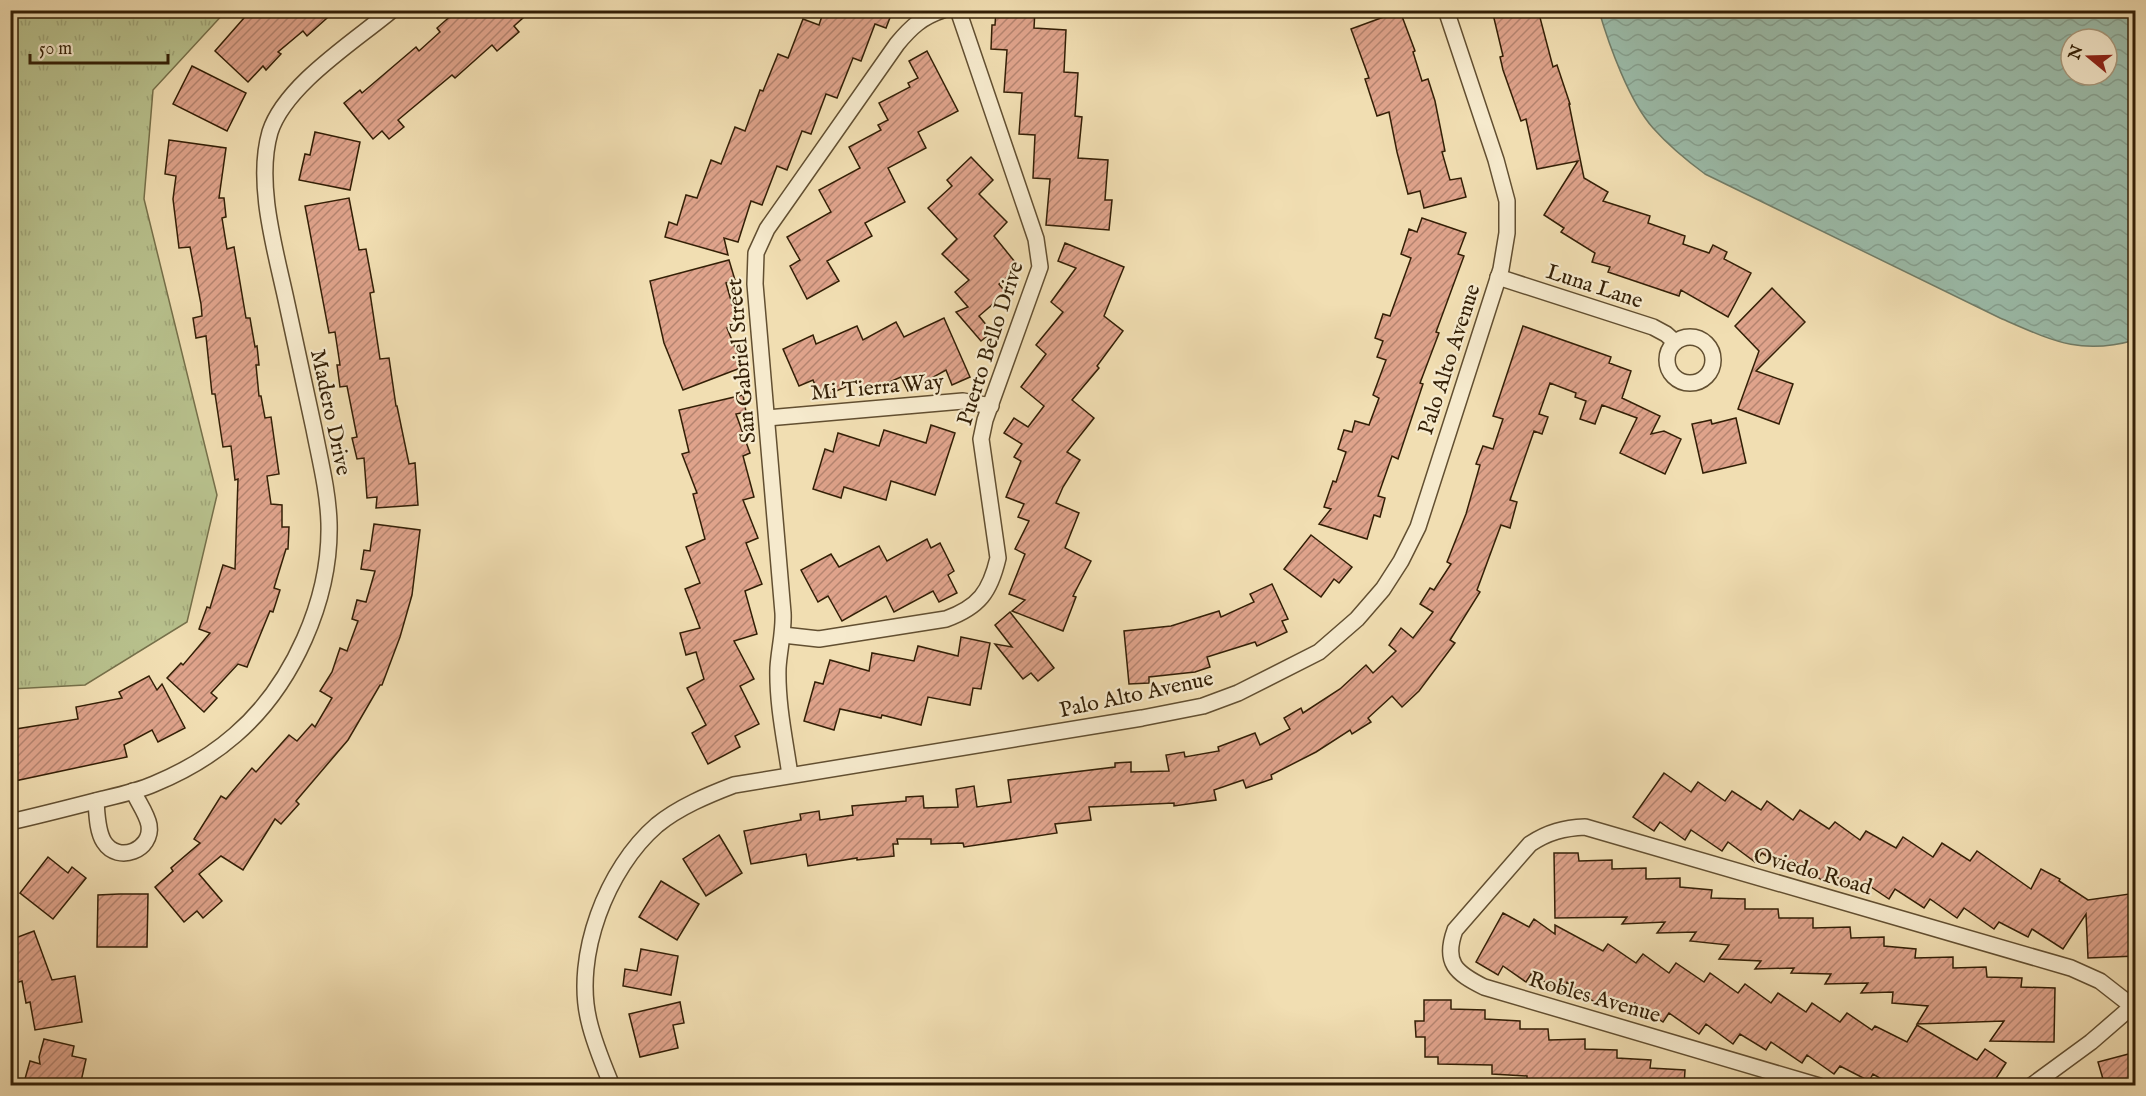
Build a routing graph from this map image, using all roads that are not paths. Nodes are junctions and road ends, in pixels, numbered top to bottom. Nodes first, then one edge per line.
1 (392, 10) edge
2 (943, 10) edge
3 (958, 10) edge
4 (1446, 10) edge
5 (1498, 277) junction
6 (1675, 342) dead end
7 (991, 406) junction
8 (767, 418) junction
9 (783, 635) junction
10 (790, 775) junction
11 (133, 791) junction
12 (96, 801) junction
13 (10, 822) edge
14 (1492, 887) joint
15 (2134, 1005) edge
16 (612, 1086) edge
17 (1819, 1086) edge
18 (2031, 1086) edge

1 - 11 street, Madero Drive
2 - 8 street, San Gabriel Street
3 - 7 street, Puerto Bello Drive
4 - 5 street, Palo Alto Avenue
5 - 6 street, Luna Lane
5 - 10 street, Palo Alto Avenue
7 - 8 street, Mi Tierra Way
7 - 9 street, Puerto Bello Drive
8 - 9 street, San Gabriel Street
9 - 10 street, San Gabriel Street
10 - 16 street, Palo Alto Avenue
11 - 12 street, Madero Drive
11 - 12 street
12 - 13 street, Madero Drive
14 - 15 street, Oviedo Road
14 - 17 street, Robles Avenue
15 - 18 street

